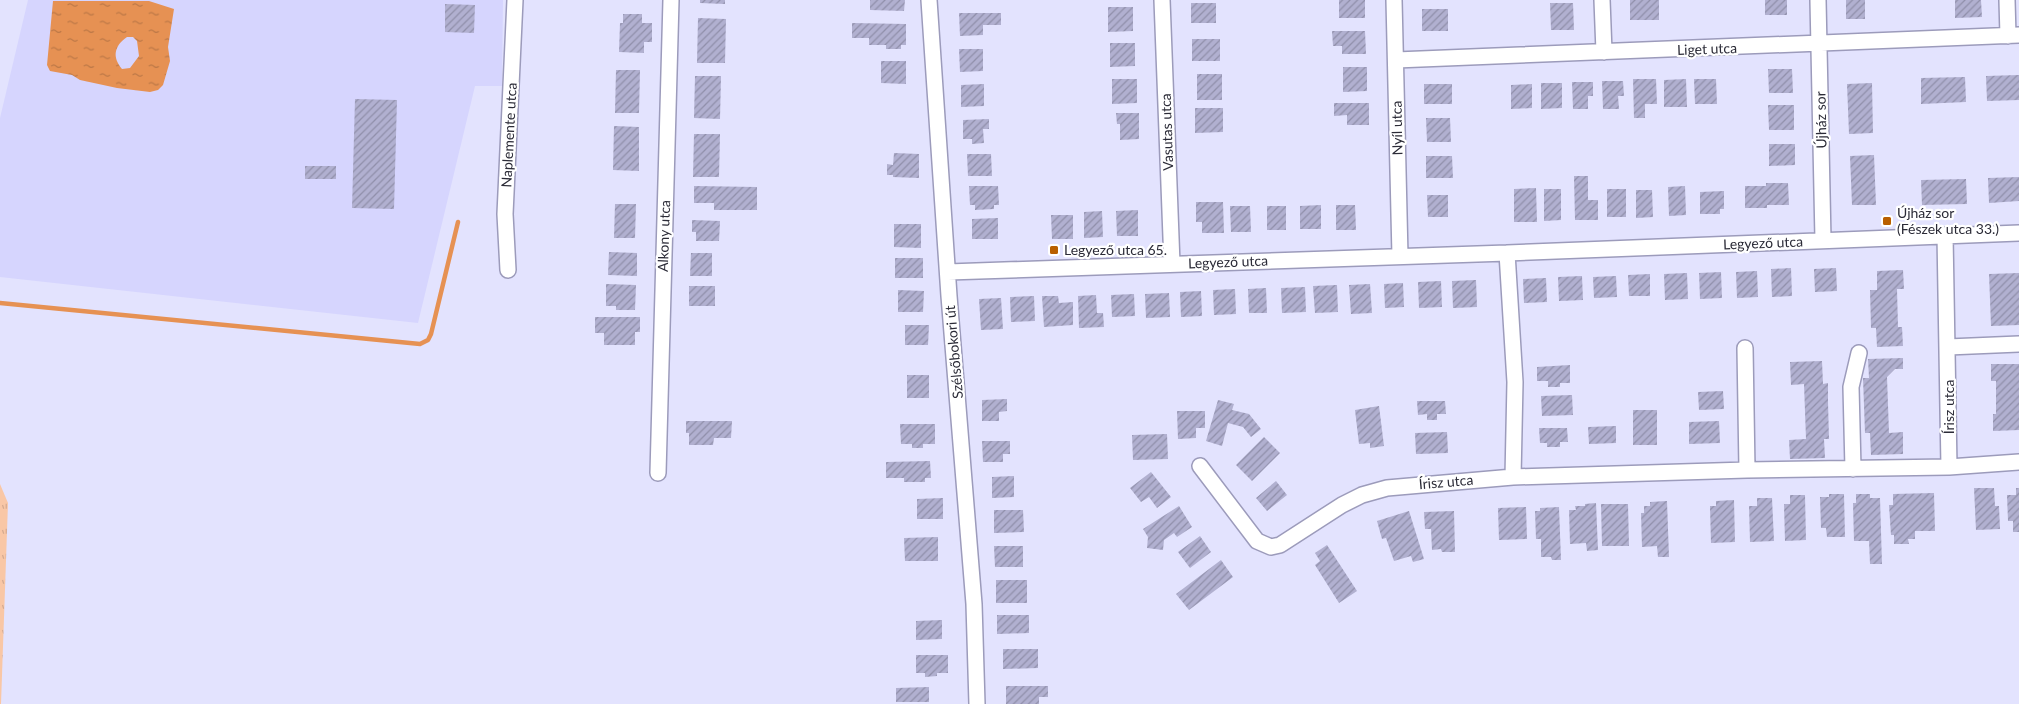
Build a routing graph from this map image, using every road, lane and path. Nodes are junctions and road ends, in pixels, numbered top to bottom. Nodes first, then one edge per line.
1 (515, 0) edge
2 (670, 0) edge
3 (929, 0) edge
4 (1162, 0) edge
5 (1394, 0) edge
6 (1602, 0) edge
7 (1818, 0) edge
8 (2007, 0) edge
9 (2013, 35) edge
10 (1819, 45) junction
11 (1604, 52) junction
12 (1396, 60) junction
13 (2019, 232) edge
14 (1945, 235) junction
15 (1823, 240) junction
16 (1508, 253) junction
17 (1400, 256) junction
18 (1172, 264) junction
19 (508, 270) dead end
20 (948, 272) junction
21 (2019, 344) edge
22 (1948, 347) junction
23 (1746, 348) dead end
24 (1859, 353) dead end
25 (2019, 462) edge
26 (1200, 466) dead end
27 (1949, 467) junction
28 (1853, 469) junction
29 (1747, 470) junction
30 (658, 473) dead end
31 (1513, 477) junction
32 (977, 704) edge

1 - 19 street, Naplemente utca
2 - 30 street, Alkony utca
3 - 20 street, Szélsőbokori út
4 - 18 street, Vasutas utca
5 - 12 street, Nyíl utca
6 - 11 street
7 - 10 street, Újház sor
8 - 9 street
9 - 10 street, Liget utca
10 - 11 street, Liget utca
10 - 15 street, Újház sor
11 - 12 street, Liget utca
12 - 17 street, Nyíl utca
13 - 14 street, Legyező utca
14 - 15 street, Legyező utca
14 - 22 street, Írisz utca
15 - 16 street, Legyező utca
16 - 17 street, Legyező utca
16 - 31 street
17 - 18 street, Legyező utca
18 - 20 street, Legyező utca
20 - 32 street, Szélsőbokori út
21 - 22 street
22 - 27 street, Írisz utca
23 - 29 street
24 - 28 street
25 - 27 street, Írisz utca
26 - 31 street, Írisz utca
27 - 28 street, Írisz utca
28 - 29 street, Írisz utca
29 - 31 street, Írisz utca

